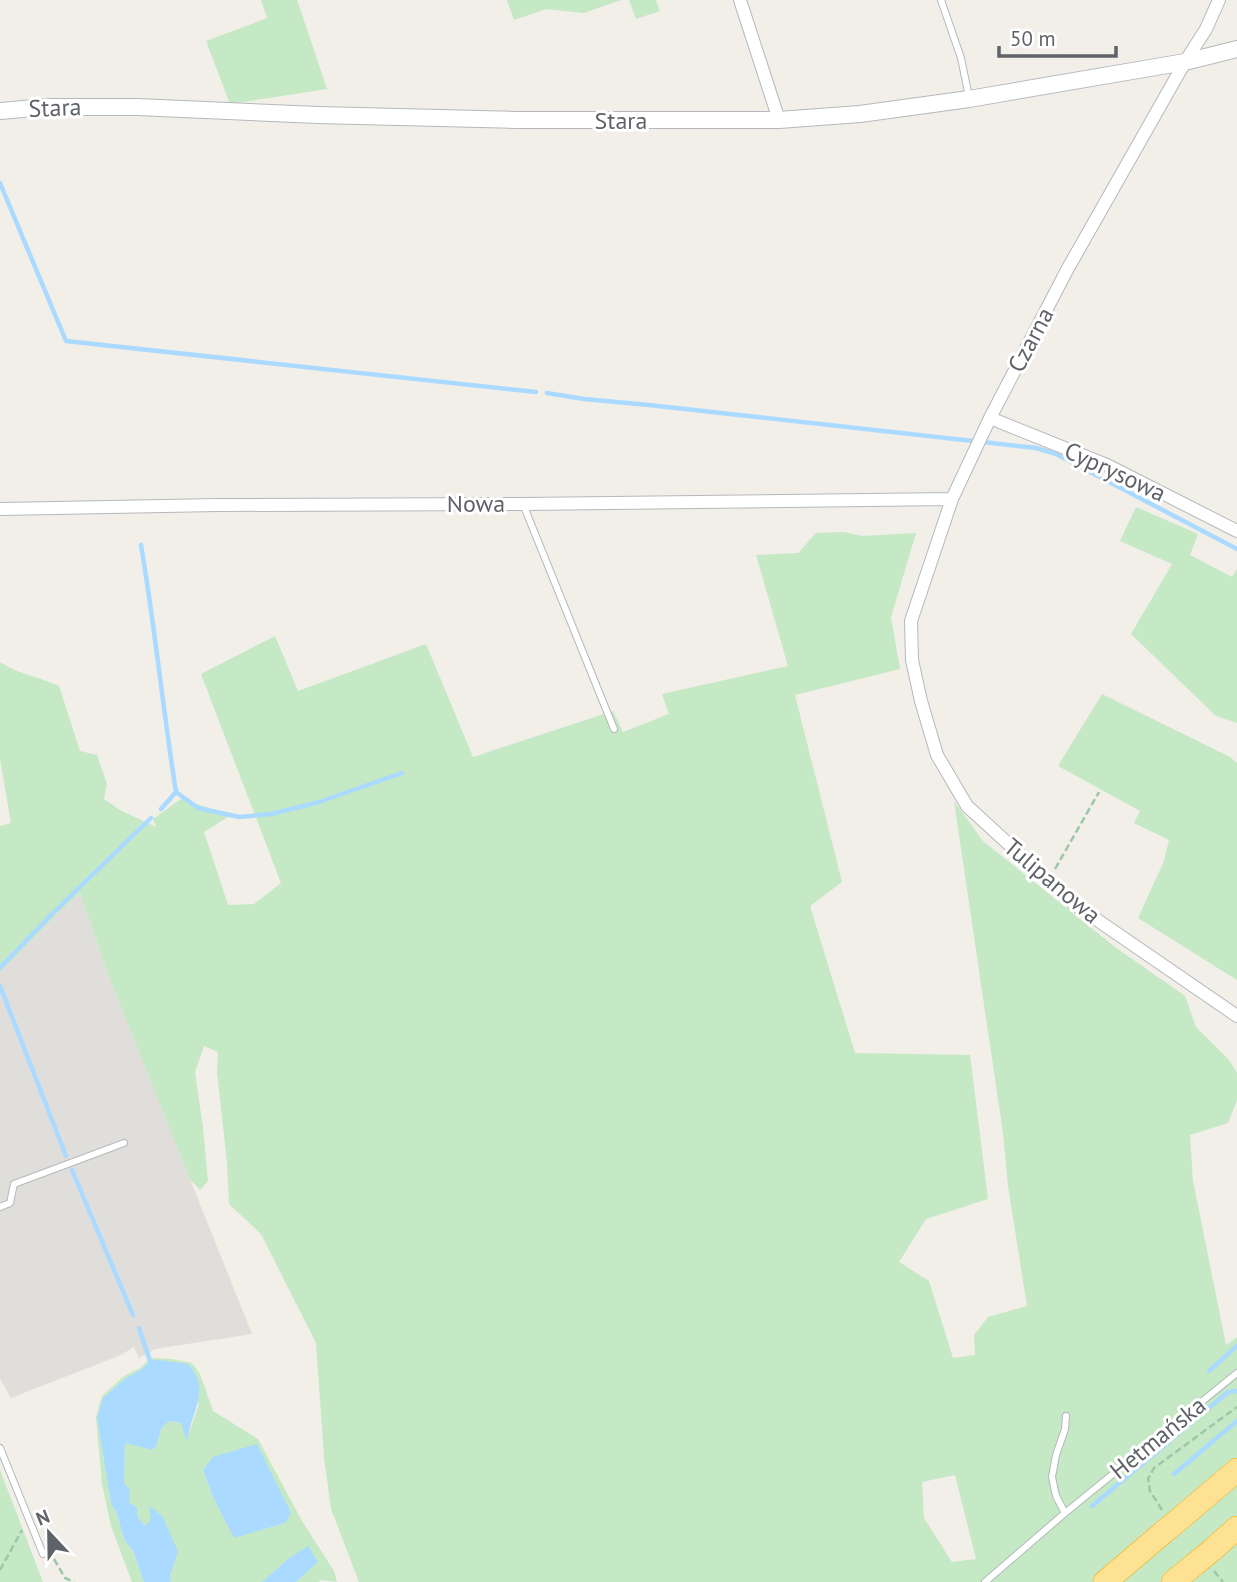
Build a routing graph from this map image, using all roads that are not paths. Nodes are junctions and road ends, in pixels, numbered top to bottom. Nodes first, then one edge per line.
1 (740, 0) edge
2 (941, 0) edge
3 (1219, 0) edge
4 (1237, 49) edge
5 (1185, 62) junction
6 (969, 99) junction
7 (1, 108) edge
8 (779, 120) junction
9 (990, 418) junction
10 (953, 499) junction
11 (523, 504) junction
12 (0, 509) edge
13 (1237, 531) edge
14 (921, 701) joint
15 (614, 729) dead end
16 (1237, 1016) edge
17 (124, 1143) dead end
18 (0, 1206) edge
19 (1237, 1373) edge
20 (1066, 1416) dead end
21 (0, 1448) edge
22 (1237, 1470) edge
23 (1065, 1513) junction
24 (1237, 1528) edge
25 (42, 1551) road end
26 (985, 1582) edge
27 (1105, 1582) edge
28 (1173, 1582) edge

1 - 8 street
2 - 6 lane
3 - 5 street, Czarna
4 - 5 street, Stara
5 - 6 street, Stara
5 - 9 street, Czarna
6 - 8 street, Stara
7 - 8 street, Stara
9 - 10 street, Czarna
9 - 13 street, Cyprysowa
10 - 11 street, Nowa
10 - 14 street, Czarna
11 - 12 street, Nowa
11 - 15 lane
14 - 16 street, Tulipanowa
17 - 18 lane
19 - 23 lane, Hetmańska
20 - 23 lane
21 - 25 lane
22 - 27 highway
23 - 26 lane, Hetmańska
24 - 28 highway

